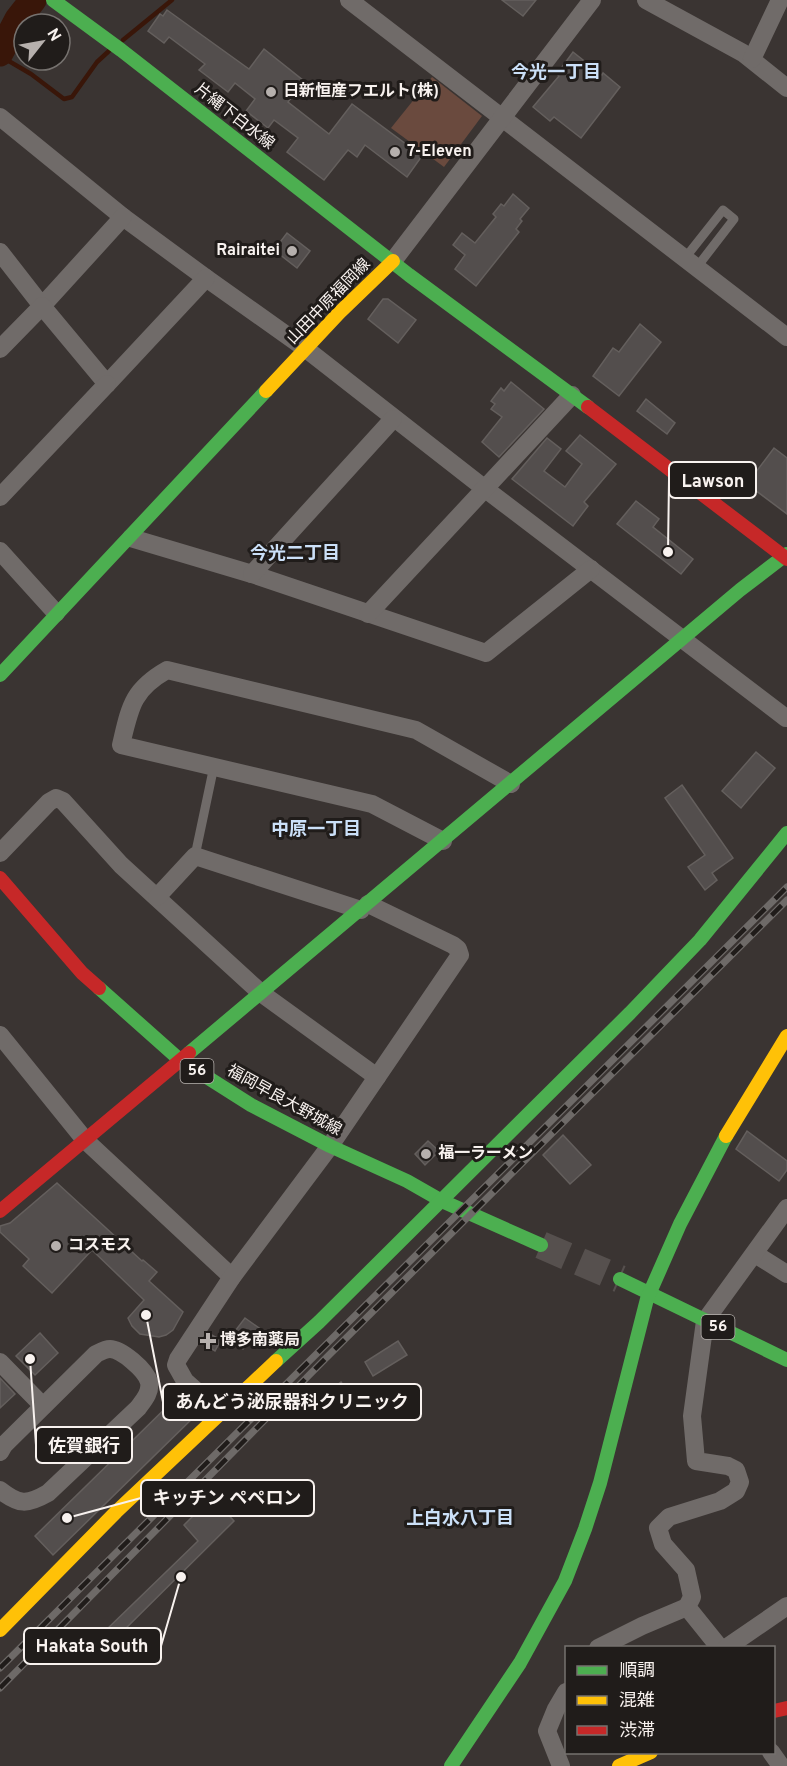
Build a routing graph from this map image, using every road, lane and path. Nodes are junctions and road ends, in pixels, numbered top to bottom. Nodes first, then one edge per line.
1 (349, 0) edge
2 (592, 0) edge
3 (646, 0) edge
4 (780, 0) edge
5 (57, 1) edge
6 (752, 59) junction
7 (787, 88) edge
8 (0, 117) edge
9 (502, 118) junction
10 (123, 217) junction
11 (0, 252) edge
12 (393, 261) junction
13 (691, 263) junction
14 (206, 278) junction
15 (42, 306) junction
16 (787, 337) edge
17 (0, 349) edge
18 (306, 349) junction
19 (108, 384) junction
20 (572, 395) junction
21 (393, 419) junction
22 (484, 488) junction
23 (0, 497) edge
24 (131, 538) junction
25 (0, 551) edge
26 (786, 557) edge
27 (591, 569) junction
28 (252, 574) junction
29 (56, 613) junction
30 (368, 614) junction
31 (682, 639) junction
32 (0, 675) edge
33 (786, 718) edge
34 (214, 766) junction
35 (512, 784) junction
36 (787, 833) edge
37 (443, 841) junction
38 (0, 853) edge
39 (195, 856) junction
40 (0, 878) edge
41 (157, 897) junction
42 (364, 907) junction
43 (261, 993) junction
44 (0, 1035) edge
45 (787, 1036) edge
46 (180, 1060) junction
47 (377, 1077) junction
48 (85, 1140) junction
49 (330, 1146) junction
50 (441, 1201) junction
51 (787, 1208) edge
52 (0, 1211) edge
53 (541, 1245) tunnel mouth
54 (755, 1254) junction
55 (787, 1274) edge
56 (232, 1277) junction
57 (620, 1279) tunnel mouth
58 (649, 1293) junction
59 (705, 1321) junction
60 (787, 1360) edge
61 (0, 1362) edge
62 (43, 1406) junction
63 (220, 1412) junction
64 (1, 1448) edge
65 (0, 1489) edge
66 (787, 1606) edge
67 (687, 1607) junction
68 (0, 1630) edge
69 (600, 1646) edge
70 (719, 1646) edge
71 (727, 1646) edge
72 (565, 1695) edge
73 (646, 1754) edge
74 (451, 1766) edge
75 (561, 1766) edge
76 (619, 1766) edge

1 - 9 street
2 - 9 street
3 - 6 street
4 - 6 street
5 - 12 street, 片縄下白水線
6 - 7 street
8 - 10 street
9 - 12 street
9 - 13 street
10 - 14 street
10 - 15 street
11 - 15 street
12 - 18 street, 山田中原福岡線
12 - 20 street, 山田中原福岡線
13 - 13 lane
13 - 16 street
14 - 18 street
14 - 19 street
15 - 17 street
15 - 19 street
18 - 21 street
18 - 24 street, 山田中原福岡線
19 - 23 street
20 - 22 street
20 - 26 street, 山田中原福岡線
21 - 22 street
21 - 28 street
22 - 27 street
22 - 30 street
24 - 28 street
24 - 29 street, 山田中原福岡線
25 - 29 street
26 - 31 street
27 - 30 street
27 - 31 street
28 - 30 street
29 - 32 street, 山田中原福岡線
31 - 33 street
31 - 35 street
34 - 35 street
34 - 37 street
34 - 39 lane
35 - 37 street
36 - 50 street
37 - 42 street
38 - 41 street
39 - 41 street
39 - 42 street
40 - 46 street, 福岡早良大野城線 / 56
41 - 43 street
42 - 43 street
42 - 47 street
43 - 46 street
43 - 47 street
44 - 48 street
45 - 58 street
46 - 48 street
46 - 49 street, 福岡早良大野城線 / 56
47 - 49 street
48 - 52 street
48 - 56 street
49 - 50 street, 福岡早良大野城線 / 56
49 - 56 street
50 - 53 street, 福岡早良大野城線 / 56
50 - 63 street
51 - 54 street
54 - 55 street
54 - 59 street
56 - 63 street
57 - 58 street, 56
58 - 59 street, 56
58 - 74 street
59 - 60 street, 56
59 - 67 street
61 - 62 street
62 - 64 street
62 - 65 street
63 - 68 street
66 - 71 street
67 - 69 street
67 - 70 street
72 - 75 street
73 - 76 street

